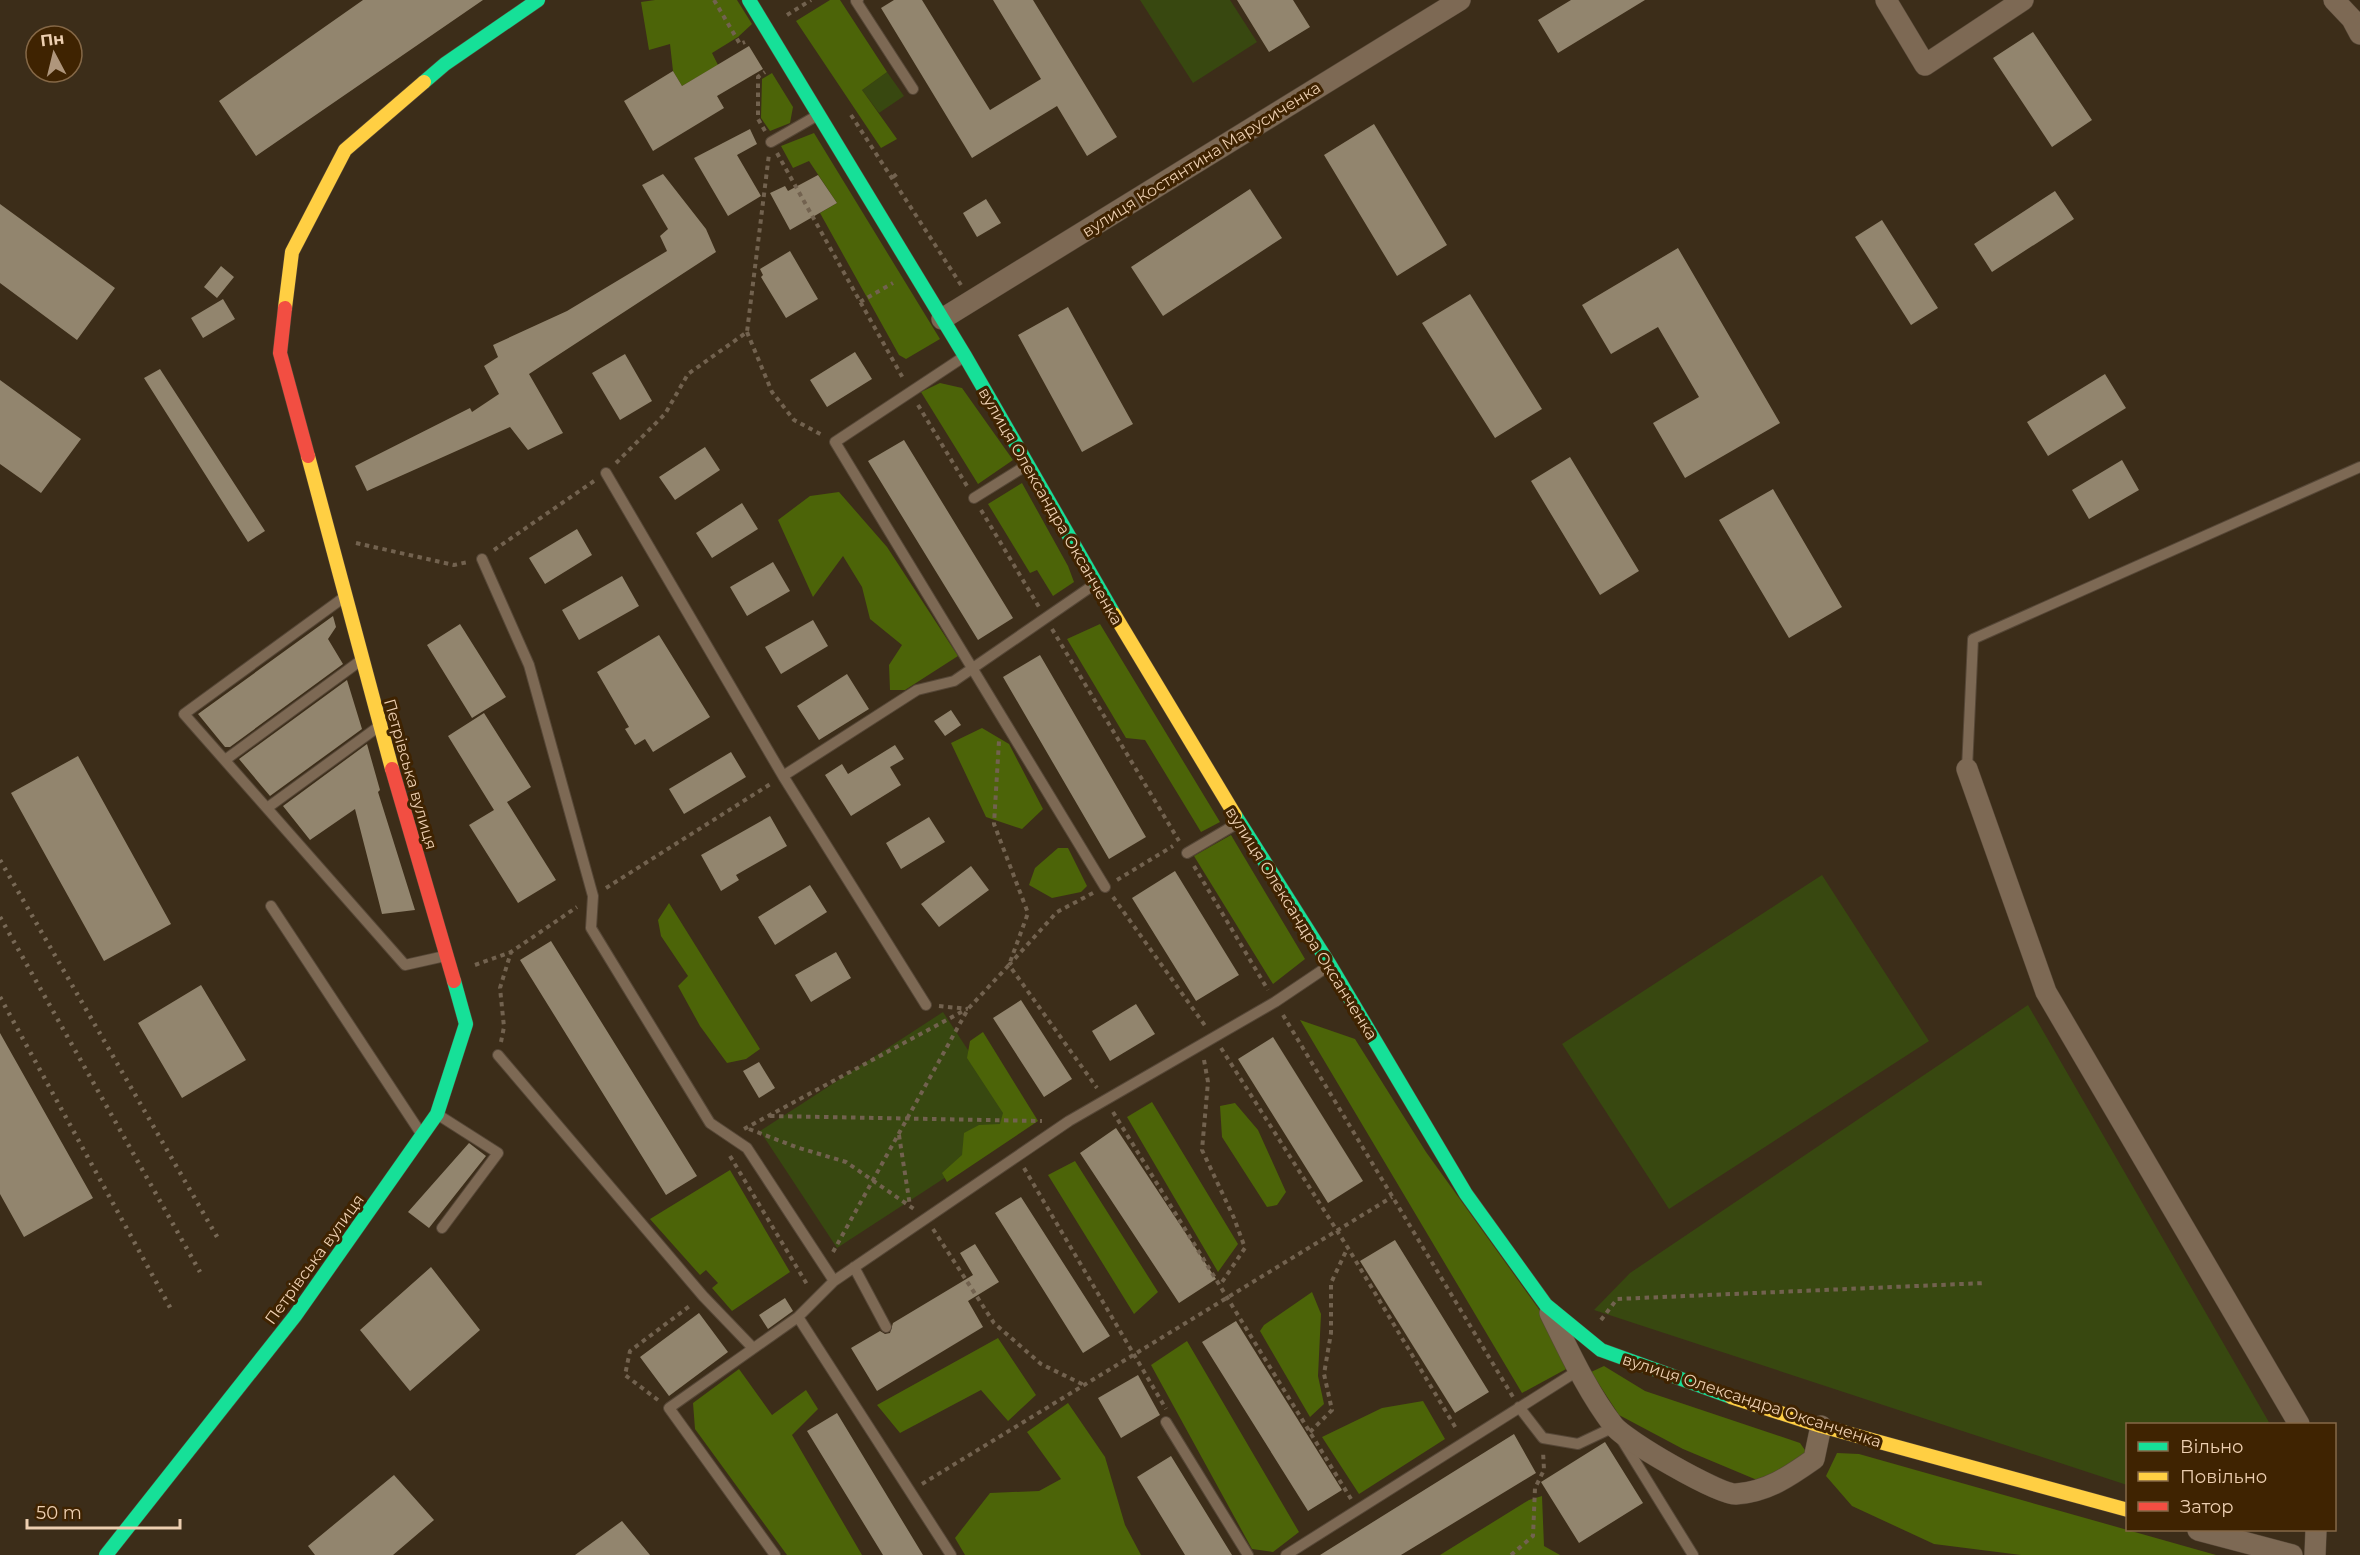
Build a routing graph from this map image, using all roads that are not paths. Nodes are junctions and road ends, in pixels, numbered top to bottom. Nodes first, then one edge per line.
1 (538, 0) edge
2 (749, 0) edge
3 (858, 0) edge
4 (1460, 0) edge
5 (1886, 0) edge
6 (2023, 0) edge
7 (2334, 0) edge
8 (2360, 34) edge
9 (913, 89) dead end
10 (818, 115) junction
11 (771, 142) road end
12 (942, 319) junction
13 (965, 356) junction
14 (1027, 465) junction
15 (2360, 467) edge
16 (606, 473) road end
17 (974, 498) road end
18 (482, 559) road end
19 (1095, 584) junction
20 (345, 596) junction
21 (362, 659) junction
22 (973, 668) junction
23 (380, 726) junction
24 (225, 760) junction
25 (1967, 768) joint
26 (783, 776) junction
27 (267, 808) junction
28 (1239, 822) junction
29 (1186, 853) road end
30 (1106, 887) road end
31 (271, 906) dead end
32 (446, 955) junction
33 (1330, 965) junction
34 (927, 1005) road end
35 (498, 1055) road end
36 (437, 1114) junction
37 (422, 1135) junction
38 (442, 1228) dead end
39 (854, 1267) junction
40 (834, 1281) junction
41 (1546, 1305) junction
42 (798, 1317) junction
43 (886, 1327) dead end
44 (752, 1347) junction
45 (1579, 1370) junction
46 (1519, 1407) junction
47 (1166, 1422) road end
48 (2298, 1423) edge
49 (1821, 1425) junction
50 (1614, 1427) junction
51 (2126, 1510) edge
52 (2202, 1531) edge
53 (2316, 1531) edge
54 (106, 1555) edge
55 (775, 1555) edge
56 (951, 1555) edge
57 (1248, 1555) edge
58 (1286, 1555) edge
59 (1694, 1555) edge
60 (2292, 1555) edge
61 (2315, 1555) edge

1 - 20 street, Петрівська вулиця
2 - 10 street, вулиця Олександра Оксанченка
3 - 9 lane
4 - 12 street, вулиця Костянтина Марусиченка
5 - 6 street
7 - 8 street
10 - 11 lane
10 - 12 street, вулиця Олександра Оксанченка
12 - 13 street, вулиця Олександра Оксанченка
13 - 14 street, вулиця Олександра Оксанченка
13 - 22 lane
14 - 17 lane
14 - 19 street, вулиця Олександра Оксанченка
15 - 25 lane
16 - 26 lane
18 - 40 lane
19 - 22 lane
19 - 28 street, вулиця Олександра Оксанченка
20 - 21 street, Петрівська вулиця
20 - 24 lane
21 - 23 street, Петрівська вулиця
21 - 24 lane
22 - 26 lane
22 - 30 lane
23 - 27 lane
23 - 32 street, Петрівська вулиця
24 - 27 lane
25 - 48 street
26 - 34 lane
27 - 32 lane
28 - 29 lane
28 - 33 street, вулиця Олександра Оксанченка
31 - 37 lane
32 - 36 street, Петрівська вулиця
33 - 39 lane
33 - 41 street, вулиця Олександра Оксанченка
35 - 44 lane
36 - 37 street, Петрівська вулиця
36 - 38 lane
37 - 54 street, Петрівська вулиця
39 - 40 lane
39 - 43 lane
40 - 42 lane
41 - 45 street
41 - 49 street, вулиця Олександра Оксанченка
42 - 44 lane
42 - 56 lane
44 - 55 lane
45 - 46 lane
45 - 50 street
46 - 50 lane
46 - 58 lane
47 - 57 lane
49 - 50 street
49 - 51 street, вулиця Олександра Оксанченка
50 - 59 lane
52 - 60 street
53 - 61 street

